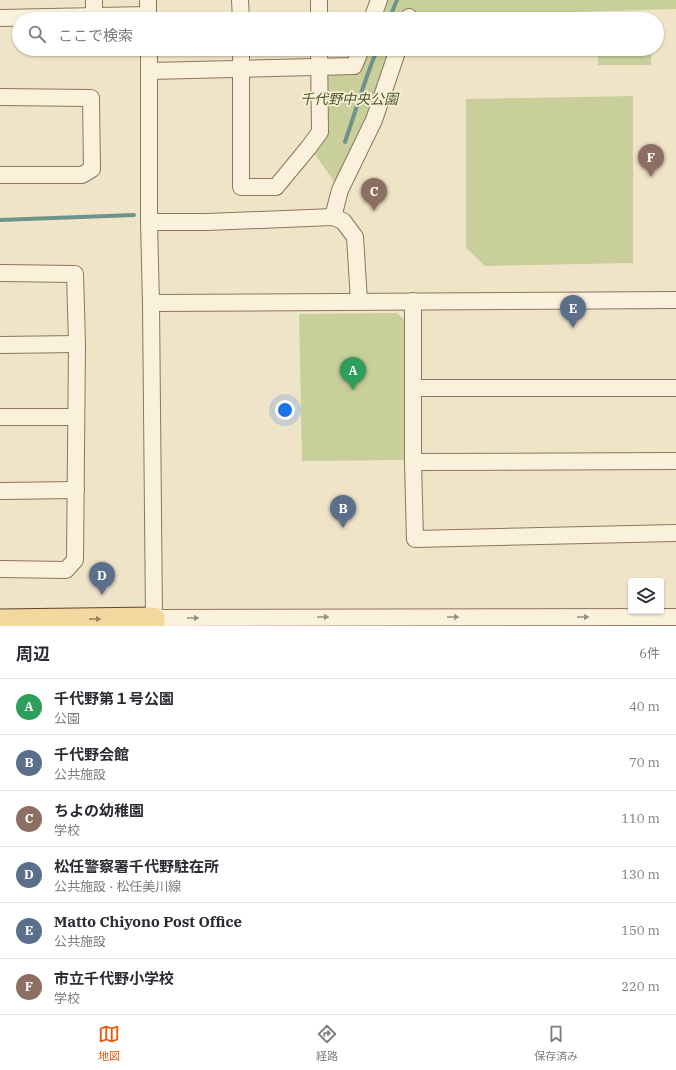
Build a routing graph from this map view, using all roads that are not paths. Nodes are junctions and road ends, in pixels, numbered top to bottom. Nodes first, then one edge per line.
1 (94, 0) edge
2 (240, 0) edge
3 (318, 0) edge
4 (379, 0) edge
5 (94, 12) edge
6 (241, 12) edge
7 (319, 12) edge
8 (375, 12) edge
9 (0, 18) edge
10 (12, 18) edge
11 (148, 56) edge
12 (241, 56) edge
13 (319, 56) edge
14 (358, 56) edge
15 (396, 56) edge
16 (319, 67) junction
17 (241, 69) junction
18 (149, 71) junction
19 (0, 97) edge
20 (0, 175) edge
21 (333, 217) junction
22 (149, 222) junction
23 (0, 273) edge
24 (676, 300) edge
25 (359, 301) junction
26 (413, 301) junction
27 (151, 303) junction
28 (77, 344) junction
29 (0, 345) edge
30 (414, 388) junction
31 (676, 388) edge
32 (76, 417) junction
33 (0, 418) edge
34 (676, 461) edge
35 (413, 462) junction
36 (76, 490) junction
37 (0, 491) edge
38 (676, 533) edge
39 (0, 569) edge
40 (676, 616) edge
41 (0, 620) edge
42 (154, 622) edge

1 - 5 street
2 - 6 street
3 - 7 street
4 - 8 street
9 - 10 street
11 - 18 street
12 - 17 street
13 - 16 street
14 - 16 street
15 - 21 street
16 - 17 street
16 - 17 street
17 - 18 street
18 - 22 street
19 - 20 street
21 - 22 street
21 - 25 street
22 - 27 street
23 - 28 street
24 - 26 street
25 - 26 street
25 - 27 street
26 - 30 street
27 - 42 street
28 - 29 street
28 - 32 street
30 - 31 street
30 - 35 street
32 - 33 street
32 - 36 street
34 - 35 street
35 - 38 street
36 - 37 street
36 - 39 street
42 -> 40 street
41 -> 42 main road

